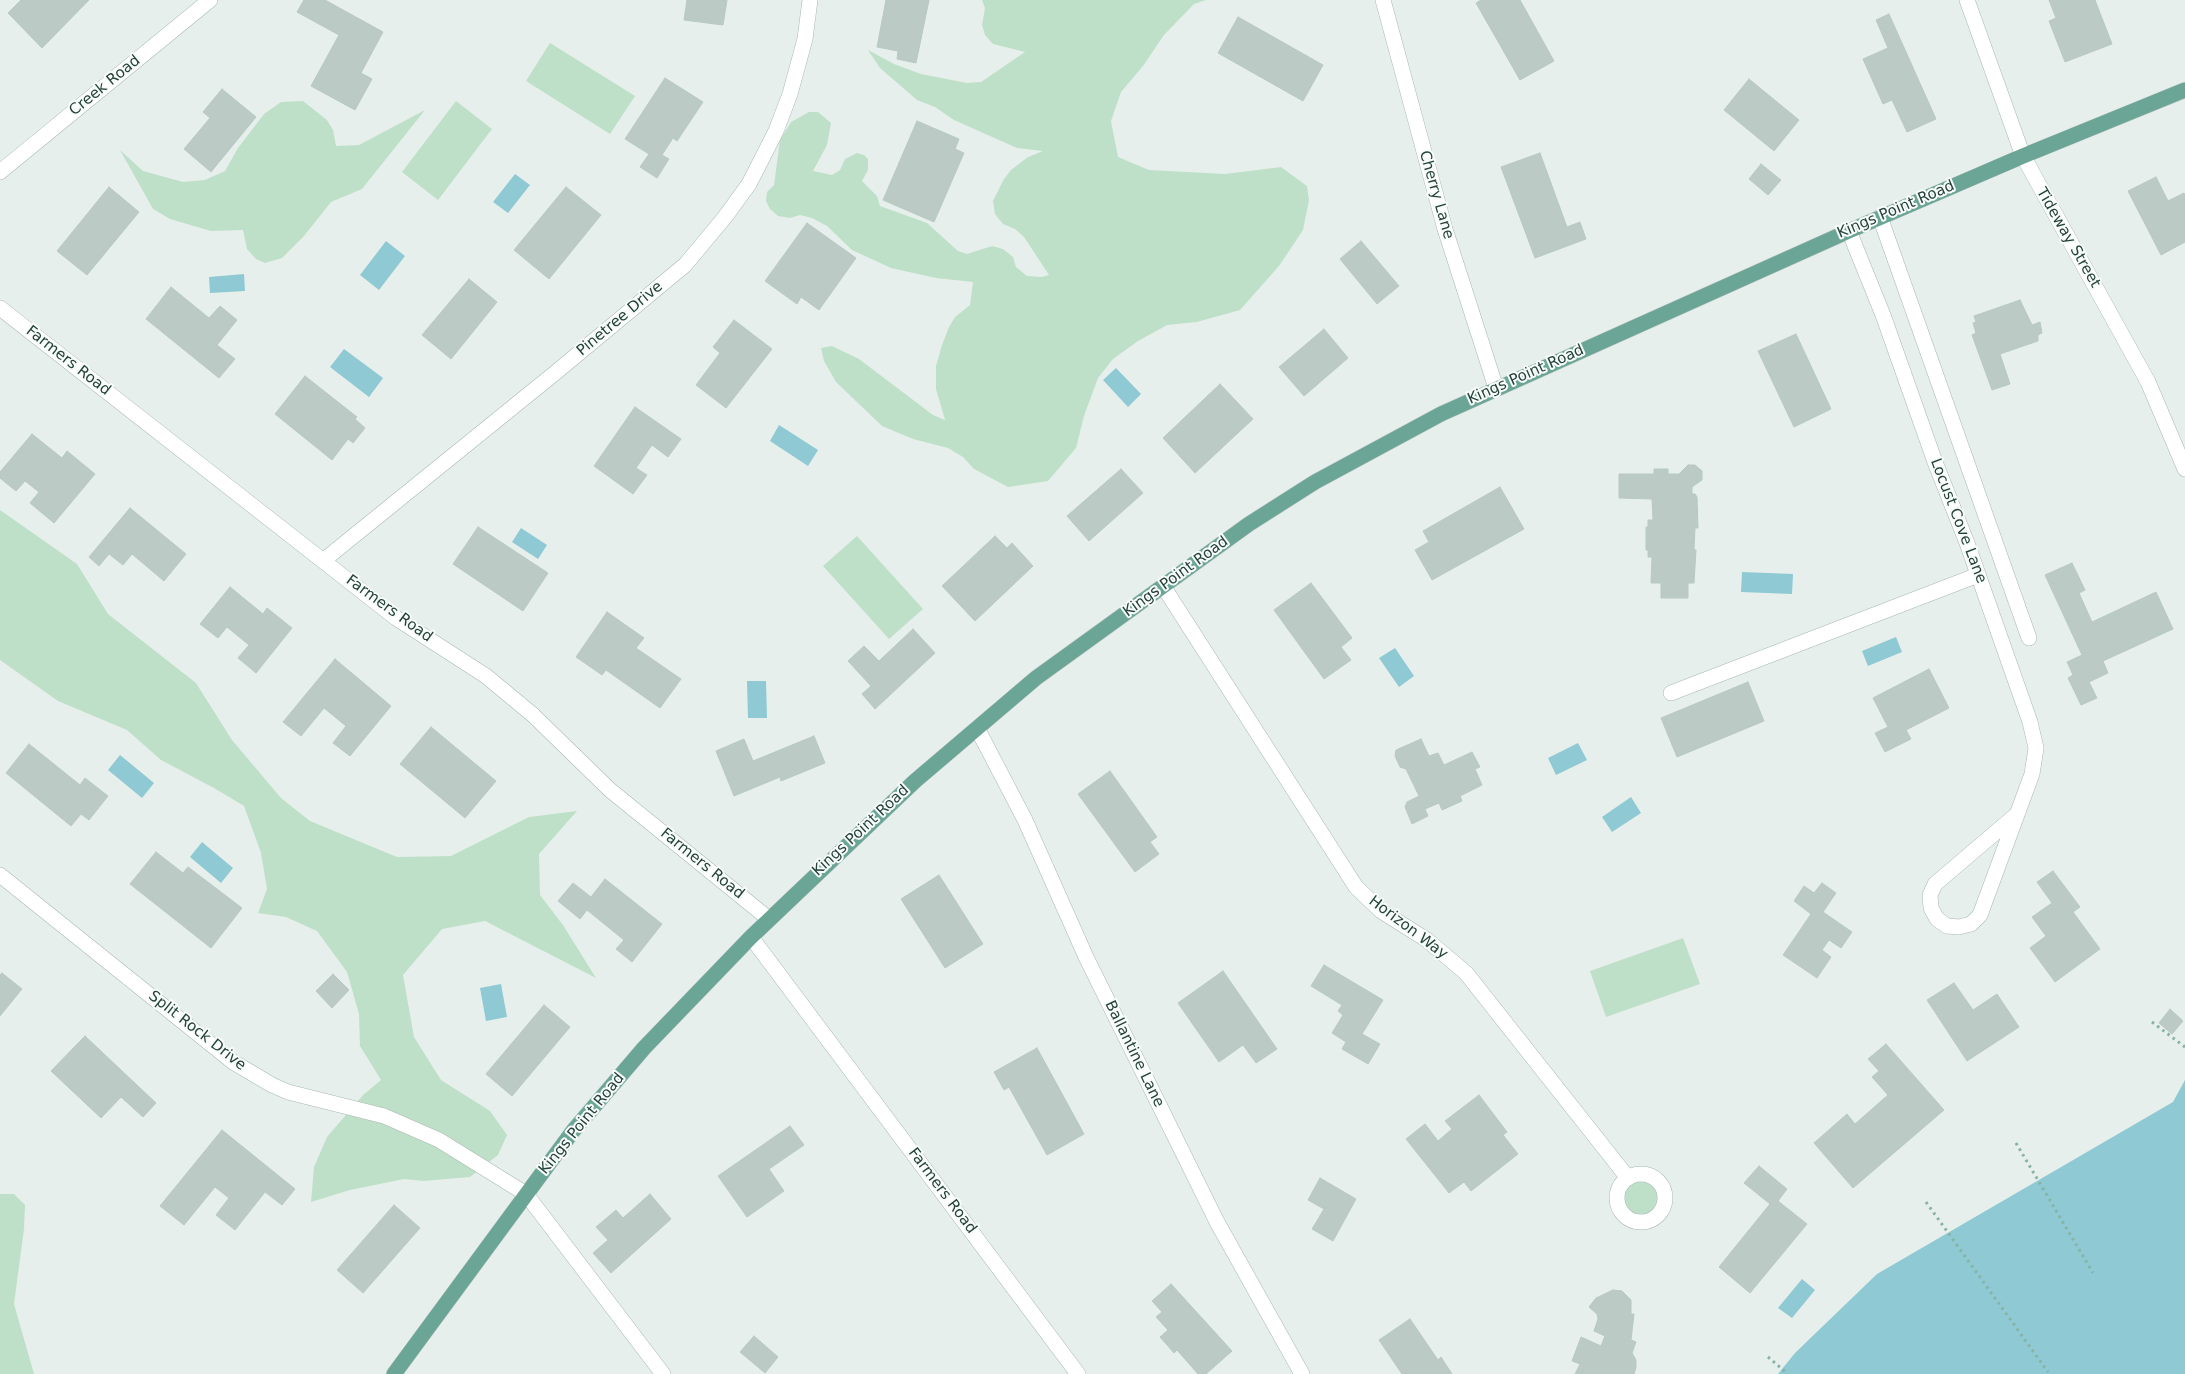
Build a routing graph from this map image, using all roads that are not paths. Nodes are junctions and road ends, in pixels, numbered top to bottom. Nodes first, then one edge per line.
1 (210, 0) edge
2 (810, 0) edge
3 (1383, 0) edge
4 (1967, 0) edge
5 (2185, 90) edge
6 (2023, 156) junction
7 (0, 172) edge
8 (1880, 217) junction
9 (1849, 230) junction
10 (0, 308) edge
11 (1496, 388) junction
12 (2185, 469) edge
13 (324, 560) junction
14 (1978, 575) junction
15 (1163, 586) junction
16 (2029, 638) dead end
17 (1671, 693) dead end
18 (977, 728) junction
19 (2016, 815) junction
20 (0, 875) edge
21 (769, 919) junction
22 (750, 937) junction
23 (1628, 1178) dead end
24 (526, 1194) junction
25 (400, 1371) edge
26 (663, 1374) edge
27 (1078, 1374) edge
28 (1302, 1374) edge

1 - 7 street, Creek Road
2 - 13 street, Pinetree Drive
3 - 11 street, Cherry Lane
4 - 6 street, Tideway Street
5 - 6 main road, Kings Point Road
6 - 8 main road, Kings Point Road
6 - 12 street, Tideway Street
8 - 9 main road, Kings Point Road
8 - 16 street
9 - 11 main road, Kings Point Road
9 - 14 street, Locust Cove Lane
10 - 13 street, Farmers Road
11 - 15 main road, Kings Point Road
13 - 21 street, Farmers Road
14 - 17 street
14 - 19 street, Locust Cove Lane
15 - 18 main road, Kings Point Road
15 - 23 street, Horizon Way
18 - 21 main road, Kings Point Road
18 - 28 street, Ballantine Lane
19 - 19 street, Locust Cove Lane
20 - 24 street, Split Rock Drive
21 - 22 main road, Kings Point Road
22 - 24 main road, Kings Point Road
22 - 27 street, Farmers Road
24 - 25 main road, Kings Point Road
24 - 26 street

